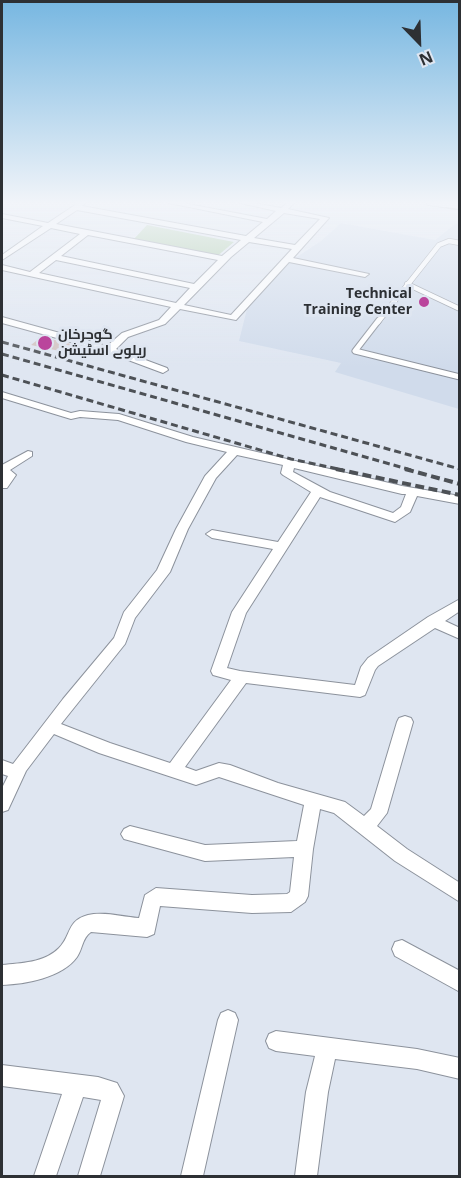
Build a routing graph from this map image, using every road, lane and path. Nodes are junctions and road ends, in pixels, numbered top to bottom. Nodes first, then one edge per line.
1 (53, 258) edge
2 (59, 258) edge
3 (217, 258) edge
4 (428, 258) edge
5 (223, 259) joint
6 (287, 259) joint
7 (2, 268) edge
8 (365, 274) dead end
9 (31, 275) junction
10 (407, 284) junction
11 (196, 286) junction
12 (175, 308) junction
13 (459, 309) edge
14 (2, 320) edge
15 (107, 349) junction
16 (163, 370) dead end
17 (459, 377) edge
18 (2, 395) edge
19 (235, 450) junction
20 (28, 454) dead end
21 (290, 462) junction
22 (2, 470) edge
23 (3, 485) edge
24 (317, 492) junction
25 (413, 492) junction
26 (446, 498) junction
27 (459, 500) edge
28 (459, 509) edge
29 (212, 534) dead end
30 (284, 546) junction
31 (459, 604) edge
32 (433, 621) junction
33 (459, 634) edge
34 (242, 677) junction
35 (405, 722) dead end
36 (51, 726) junction
37 (2, 767) edge
38 (173, 771) junction
39 (18, 772) junction
40 (314, 799) junction
41 (2, 805) edge
42 (365, 827) junction
43 (130, 834) dead end
44 (304, 849) junction
45 (459, 894) edge
46 (402, 949) dead end
47 (2, 975) edge
48 (459, 982) edge
49 (228, 1020) dead end
50 (276, 1041) dead end
51 (327, 1049) junction
52 (459, 1069) edge
53 (2, 1076) edge
54 (76, 1085) junction
55 (45, 1176) edge
56 (89, 1176) edge
57 (192, 1176) edge
58 (306, 1176) edge

1 - 9 street
2 - 11 street
3 - 5 street
4 - 10 lane
5 - 11 street
6 - 8 street
6 - 12 street
7 - 9 street
9 - 12 street
10 - 13 lane
10 - 17 lane
11 - 12 street
12 - 15 street
14 - 15 street
15 - 16 street
18 - 19 street
19 - 21 street
19 - 36 street
20 - 22 street
21 - 24 street
21 - 25 street
22 - 23 street
24 - 25 street
24 - 30 street
25 - 26 street
26 - 27 street
26 - 28 street
29 - 30 street
30 - 34 street
31 - 32 street
32 - 33 street
32 - 34 street
34 - 38 street
35 - 42 street
36 - 38 street
36 - 39 street
37 - 39 street
38 - 40 street
39 - 41 street
40 - 42 street
40 - 44 street
42 - 45 street
43 - 44 street
44 - 47 street
46 - 48 street
49 - 57 street
50 - 51 street
51 - 52 street
51 - 58 street
53 - 54 street
54 - 55 street
54 - 56 street

